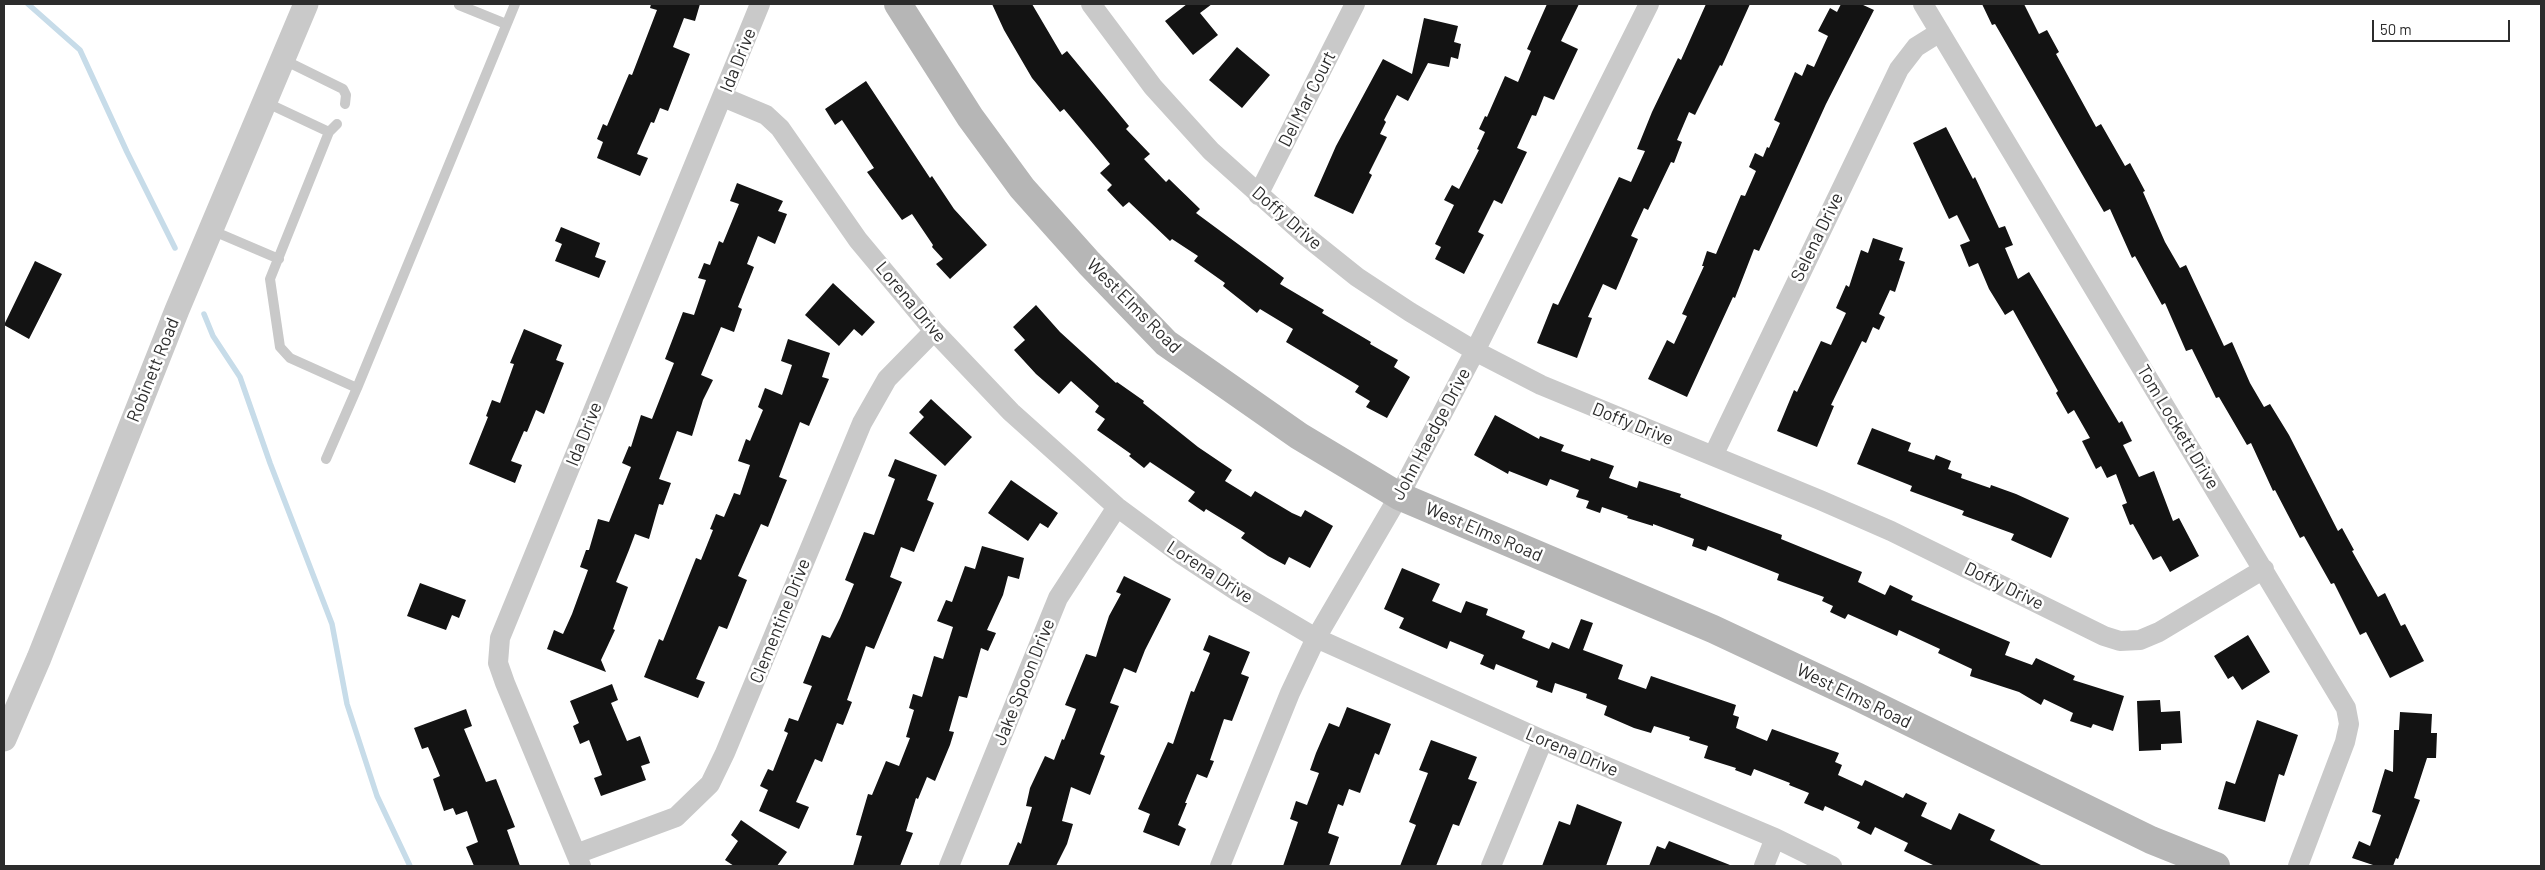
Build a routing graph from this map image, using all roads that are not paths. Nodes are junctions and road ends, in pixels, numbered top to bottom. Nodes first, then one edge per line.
1 (306, 4) edge
2 (515, 4) edge
3 (760, 4) edge
4 (898, 4) edge
5 (1091, 4) edge
6 (1355, 4) edge
7 (1648, 4) edge
8 (1924, 4) edge
9 (459, 5) edge
10 (506, 24) junction
11 (1940, 32) junction
12 (283, 59) junction
13 (723, 97) junction
14 (265, 102) junction
15 (345, 104) dead end
16 (337, 124) dead end
17 (328, 132) junction
18 (1258, 195) junction
19 (211, 230) junction
20 (279, 259) junction
21 (934, 332) junction
22 (1475, 351) junction
23 (357, 388) junction
24 (1713, 456) junction
25 (326, 459) dead end
26 (1400, 496) junction
27 (1117, 507) junction
28 (2264, 569) junction
29 (1316, 638) junction
30 (4, 739) edge
31 (1543, 740) junction
32 (1775, 838) junction
33 (579, 860) edge
34 (949, 866) edge
35 (1220, 866) edge
36 (1492, 866) edge
37 (1764, 866) edge
38 (1832, 866) edge
39 (2216, 866) edge
40 (2298, 866) edge

1 - 12 street, Robinett Road
2 - 10 lane
3 - 13 street, Ida Drive
4 - 26 main road, West Elms Road
5 - 18 street, Doffy Drive
6 - 18 street, Del Mar Court
7 - 22 street, John Haedge Drive
8 - 11 street, Tom Lockett Drive
9 - 10 lane
10 - 23 lane
11 - 24 street, Selena Drive
11 - 28 street, Tom Lockett Drive
12 - 14 street, Robinett Road
12 - 15 lane
13 - 21 street, Lorena Drive
13 - 33 street, Ida Drive
14 - 17 lane
14 - 19 street, Robinett Road
16 - 17 lane
17 - 20 lane
18 - 22 street, Doffy Drive
19 - 20 lane
19 - 30 street, Robinett Road
20 - 23 lane
21 - 27 street, Lorena Drive
21 - 33 street, Clementine Drive
22 - 24 street, Doffy Drive
22 - 26 street, John Haedge Drive
23 - 25 lane
24 - 28 street, Doffy Drive
26 - 29 street, John Haedge Drive
26 - 39 main road, West Elms Road
27 - 29 street, Lorena Drive
27 - 34 street, Jake Spoon Drive
28 - 40 street, Tom Lockett Drive
29 - 31 street, Lorena Drive
29 - 35 street, John Haedge Drive
31 - 32 street, Lorena Drive
31 - 36 street
32 - 37 street
32 - 38 street, Lorena Drive

